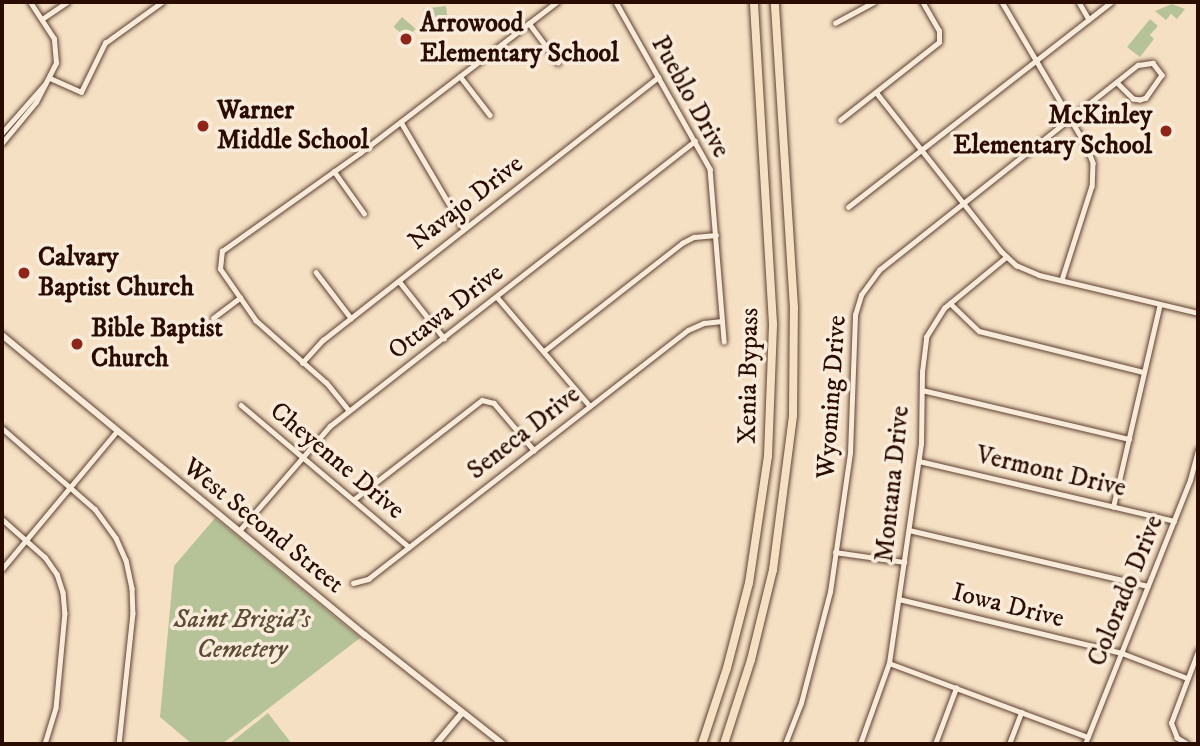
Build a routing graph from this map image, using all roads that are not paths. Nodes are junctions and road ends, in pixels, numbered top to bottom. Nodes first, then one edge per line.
1 (30, 2) edge
2 (67, 2) edge
3 (162, 2) edge
4 (557, 2) edge
5 (616, 2) edge
6 (753, 2) edge
7 (775, 2) edge
8 (874, 2) edge
9 (922, 2) edge
10 (1002, 2) edge
11 (1079, 2) edge
12 (1111, 2) edge
13 (42, 19) junction
14 (1089, 19) junction
15 (529, 23) junction
16 (835, 23) dead end
17 (1037, 61) junction
18 (558, 62) dead end
19 (460, 76) junction
20 (51, 78) junction
21 (657, 78) junction
22 (1116, 83) junction
23 (876, 92) junction
24 (490, 115) dead end
25 (1070, 119) junction
26 (840, 120) dead end
27 (401, 122) junction
28 (2, 132) edge
29 (695, 141) junction
30 (2, 143) edge
31 (921, 149) junction
32 (334, 171) junction
33 (964, 203) junction
34 (848, 207) dead end
35 (364, 214) dead end
36 (464, 229) junction
37 (716, 235) junction
38 (1006, 257) junction
39 (316, 272) dead end
40 (399, 281) junction
41 (1062, 281) junction
42 (497, 297) junction
43 (240, 298) junction
44 (950, 303) junction
45 (1160, 304) junction
46 (1198, 313) edge
47 (213, 318) dead end
48 (351, 318) junction
49 (722, 321) junction
50 (2, 335) edge
51 (444, 338) junction
52 (724, 341) dead end
53 (544, 351) junction
54 (302, 363) junction
55 (1144, 372) junction
56 (922, 390) junction
57 (241, 405) dead end
58 (590, 406) junction
59 (349, 411) junction
60 (2, 429) edge
61 (116, 432) junction
62 (1129, 439) junction
63 (534, 450) junction
64 (1198, 450) edge
65 (302, 457) junction
66 (919, 461) junction
67 (1190, 480) junction
68 (1197, 483) edge
69 (71, 486) junction
70 (353, 500) junction
71 (1113, 506) junction
72 (2, 519) edge
73 (1174, 521) junction
74 (909, 530) junction
75 (239, 531) junction
76 (26, 539) junction
77 (409, 547) junction
78 (835, 552) junction
79 (904, 562) junction
80 (2, 569) edge
81 (353, 583) dead end
82 (1148, 586) junction
83 (899, 599) junction
84 (1198, 651) edge
85 (1122, 653) junction
86 (889, 663) junction
87 (1187, 678) junction
88 (956, 688) junction
89 (1021, 712) junction
90 (462, 713) junction
91 (1088, 737) junction
92 (46, 744) edge
93 (119, 744) edge
94 (436, 744) edge
95 (503, 744) edge
96 (702, 744) edge
97 (724, 744) edge
98 (785, 744) edge
99 (860, 744) edge
100 (935, 744) edge
101 (1009, 744) edge
102 (1085, 744) edge
103 (1187, 744) edge

1 - 13 street
2 - 13 street
3 - 20 street
4 - 15 street
5 - 21 street, Pueblo Drive
6 - 96 highway, Xenia Bypass
7 - 97 highway, Xenia Bypass
8 - 16 street
9 - 23 street
10 - 17 street
11 - 14 street
12 - 14 street
13 - 20 street
14 - 17 street
15 - 18 street
15 - 19 street
17 - 25 street
17 - 31 street
19 - 24 street
19 - 27 street
20 - 28 street
20 - 30 street
21 - 29 street, Pueblo Drive
21 - 36 street, Navajo Drive
22 - 22 street, Wyoming Drive
22 - 25 street, Wyoming Drive
23 - 26 street
23 - 31 street
25 - 33 street, Wyoming Drive
25 - 41 street
27 - 32 street
27 - 36 street
29 - 37 street, Pueblo Drive
29 - 42 street, Ottawa Drive
31 - 33 street
31 - 34 street
32 - 35 street
32 - 43 street
33 - 38 street
33 - 78 street, Wyoming Drive
36 - 40 street, Navajo Drive
37 - 49 street, Pueblo Drive
37 - 53 street
38 - 41 street
38 - 44 street, Montana Drive
39 - 48 street
40 - 48 street, Navajo Drive
40 - 51 street
41 - 45 street
42 - 51 street, Ottawa Drive
42 - 53 street
43 - 47 street
43 - 54 street
44 - 55 street
44 - 56 street, Montana Drive
45 - 46 street
45 - 55 street
48 - 54 street, Navajo Drive
49 - 52 street, Pueblo Drive
49 - 58 street, Seneca Drive
50 - 61 main road, West Second Street
51 - 59 street, Ottawa Drive
53 - 58 street
54 - 59 street
55 - 62 street
56 - 62 street
56 - 66 street, Montana Drive
57 - 65 street, Cheyenne Drive
58 - 63 street, Seneca Drive
59 - 65 street, Ottawa Drive
60 - 69 street
61 - 69 street
61 - 75 main road, West Second Street
62 - 71 street
63 - 70 street
63 - 77 street, Seneca Drive
64 - 67 street, Colorado Drive
65 - 70 street, Cheyenne Drive
65 - 75 street, Ottawa Drive
66 - 71 street, Vermont Drive
66 - 74 street, Montana Drive
67 - 68 street
67 - 73 street, Colorado Drive
69 - 76 street
69 - 93 street
70 - 77 street, Cheyenne Drive
71 - 73 street, Vermont Drive
72 - 76 street
73 - 82 street, Colorado Drive
74 - 79 street, Montana Drive
74 - 82 street
75 - 90 main road, West Second Street
76 - 80 street
76 - 92 street
77 - 81 street, Seneca Drive
78 - 79 street
78 - 98 street, Wyoming Drive
79 - 83 street, Montana Drive
82 - 85 street, Colorado Drive
83 - 85 street, Iowa Drive
83 - 86 street, Montana Drive
84 - 87 street
85 - 87 street, Iowa Drive
85 - 91 street, Colorado Drive
86 - 88 street
86 - 99 street, Montana Drive
87 - 103 street
88 - 89 street
88 - 100 street
89 - 91 street
89 - 101 street
90 - 94 main road
90 - 95 main road, West Second Street
91 - 102 street, Colorado Drive

